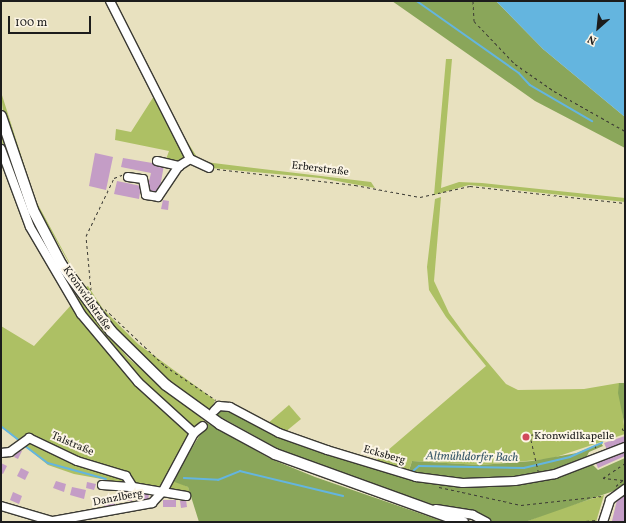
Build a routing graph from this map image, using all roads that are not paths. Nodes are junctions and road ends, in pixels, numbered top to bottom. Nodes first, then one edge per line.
1 (110, 1) edge
2 (1, 116) edge
3 (1, 149) edge
4 (190, 159) junction
5 (157, 161) dead end
6 (179, 166) junction
7 (209, 168) road end
8 (128, 177) road end
9 (217, 409) road end
10 (203, 426) dead end
11 (194, 433) junction
12 (625, 447) edge
13 (1, 453) edge
14 (102, 485) dead end
15 (133, 487) junction
16 (625, 490) edge
17 (163, 491) junction
18 (186, 496) dead end
19 (1, 506) edge
20 (427, 508) junction
21 (603, 521) edge
22 (54, 522) edge
23 (463, 522) edge
24 (486, 522) edge

1 - 4 street
2 - 20 main road
3 - 11 street, Kronwidlstraße
4 - 6 street
4 - 7 street
5 - 6 street
6 - 8 street
9 - 12 street, Ecksberg
10 - 11 street
11 - 17 street, Danzlberg
13 - 15 street, Talstraße
14 - 15 street
15 - 17 street
16 - 21 street
17 - 18 street
17 - 22 street, Danzlberg
19 - 22 street
20 - 23 main road
20 - 24 street

